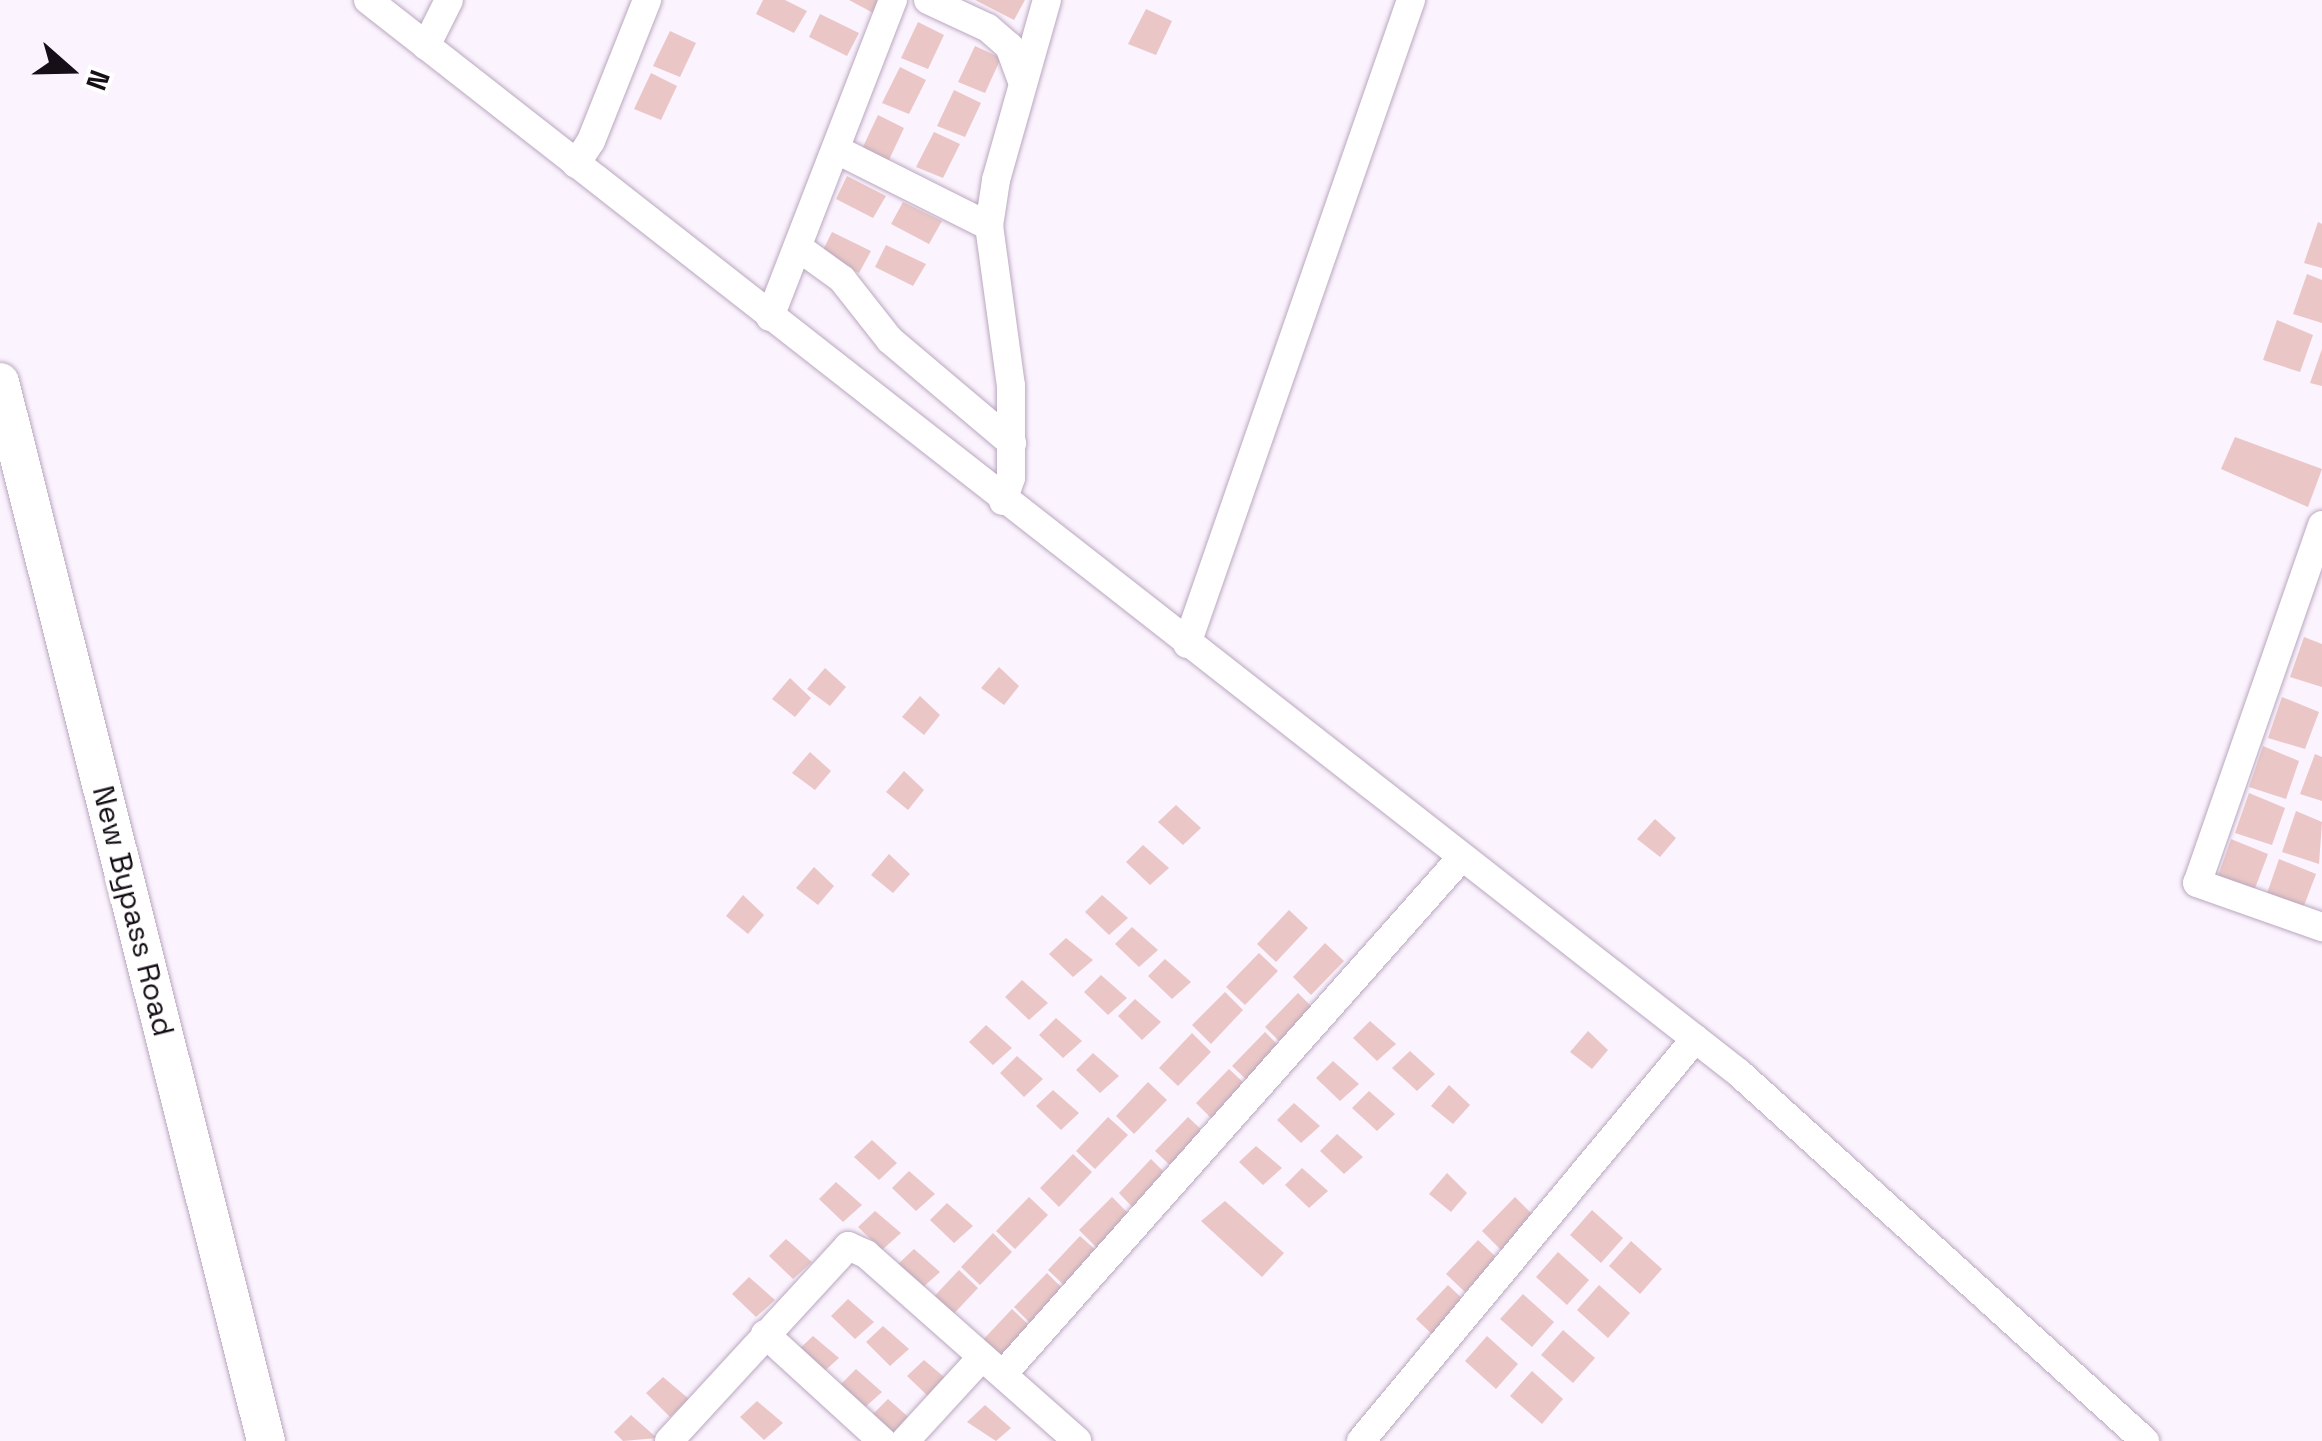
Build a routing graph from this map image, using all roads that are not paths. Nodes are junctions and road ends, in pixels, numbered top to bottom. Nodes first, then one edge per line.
1 (368, 0) edge
2 (449, 0) edge
3 (647, 0) edge
4 (893, 0) edge
5 (928, 0) edge
6 (1048, 0) edge
7 (1411, 0) edge
8 (426, 46) junction
9 (1024, 84) junction
10 (839, 152) junction
11 (576, 164) junction
12 (990, 226) junction
13 (799, 248) junction
14 (770, 317) junction
15 (0, 382) edge
16 (1012, 443) junction
17 (1004, 501) junction
18 (2322, 525) edge
19 (1187, 644) junction
20 (1462, 857) junction
21 (2322, 926) edge
22 (1695, 1039) junction
23 (765, 1334) junction
24 (993, 1365) junction
25 (266, 1441) edge
26 (669, 1441) edge
27 (882, 1441) edge
28 (905, 1441) edge
29 (1077, 1441) edge
30 (1361, 1441) edge
31 (2144, 1441) edge

1 - 8 street
2 - 8 street
3 - 11 street
4 - 10 street
5 - 9 street
6 - 9 street
7 - 19 street
8 - 11 street
9 - 12 street
10 - 12 street
10 - 13 street
11 - 14 street
12 - 16 street
13 - 14 street
13 - 16 street
14 - 17 street
15 - 25 main road, New Bypass Road
16 - 17 street
17 - 19 street
18 - 21 street
19 - 20 street
20 - 22 street
20 - 24 street
22 - 30 street
22 - 31 street
23 - 24 street
23 - 26 street
23 - 27 street
24 - 28 street
24 - 29 street

